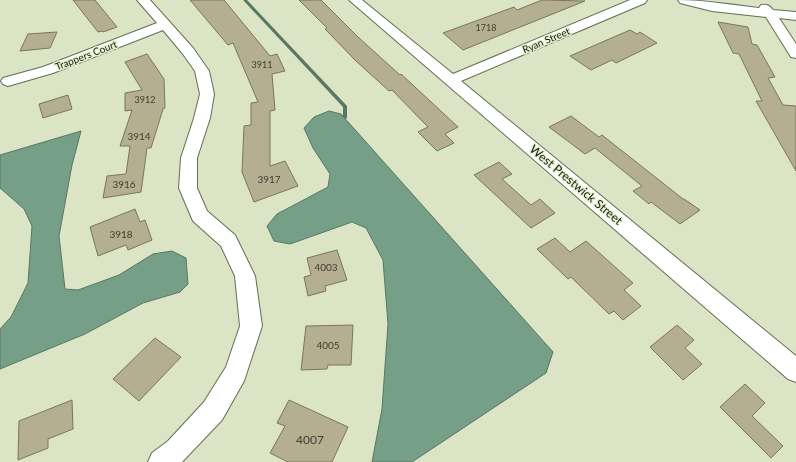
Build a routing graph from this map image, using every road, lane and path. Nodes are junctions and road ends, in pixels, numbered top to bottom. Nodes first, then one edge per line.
1 (143, 0) edge
2 (355, 0) edge
3 (641, 0) edge
4 (684, 0) edge
5 (757, 0) edge
6 (772, 15) junction
7 (796, 16) edge
8 (164, 25) junction
9 (796, 54) edge
10 (451, 80) junction
11 (8, 81) dead end
12 (796, 371) edge
13 (160, 462) edge

1 - 8 street
2 - 10 street, West Prestwick Street
3 - 10 street, Ryan Street
4 - 6 street
5 - 6 street
6 - 7 street
6 - 9 street
8 - 11 street, Trappers Court
8 - 13 street
10 - 12 street, West Prestwick Street

